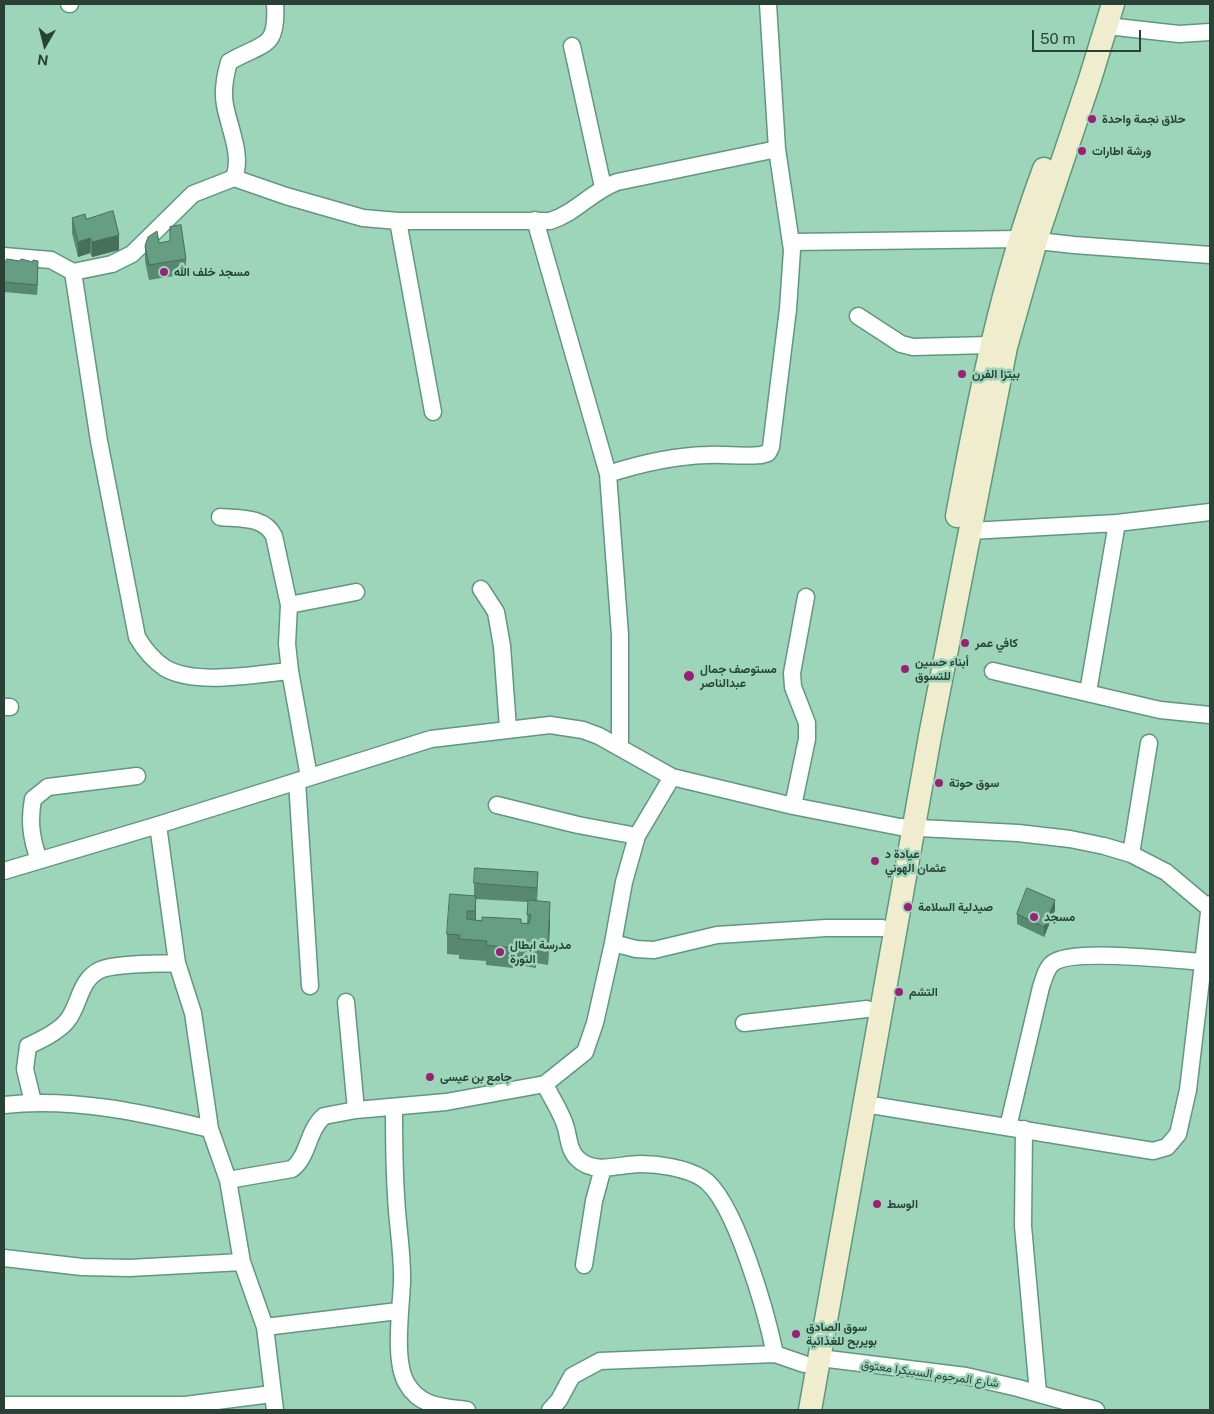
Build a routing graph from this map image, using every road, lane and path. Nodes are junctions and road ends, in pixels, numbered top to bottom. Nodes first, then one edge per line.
1 (275, 4) edge
2 (768, 4) edge
3 (1097, 4) edge
4 (1113, 4) edge
5 (1107, 26) junction
6 (1210, 32) edge
7 (572, 46) dead end
8 (777, 149) junction
9 (234, 178) junction
10 (603, 187) junction
11 (535, 220) junction
12 (398, 221) junction
13 (1028, 240) junction
14 (791, 242) junction
15 (1210, 255) edge
16 (4, 256) edge
17 (73, 272) junction
18 (858, 316) dead end
19 (990, 345) junction
20 (433, 412) dead end
21 (608, 474) junction
22 (1210, 512) edge
23 (220, 517) dead end
24 (1117, 523) junction
25 (970, 531) junction
26 (481, 589) dead end
27 (356, 592) dead end
28 (806, 597) dead end
29 (289, 605) junction
30 (290, 671) junction
31 (993, 671) dead end
32 (1088, 692) junction
33 (1210, 715) edge
34 (508, 728) junction
35 (1149, 743) dead end
36 (620, 746) junction
37 (138, 776) dead end
38 (672, 776) junction
39 (303, 779) junction
40 (497, 804) dead end
41 (793, 806) junction
42 (158, 825) junction
43 (907, 828) junction
44 (637, 836) junction
45 (1131, 854) junction
46 (39, 860) junction
47 (4, 871) edge
48 (1210, 907) edge
49 (882, 928) junction
50 (613, 943) junction
51 (1203, 962) junction
52 (178, 963) junction
53 (310, 986) dead end
54 (346, 1002) dead end
55 (867, 1010) junction
56 (744, 1023) dead end
57 (545, 1084) junction
58 (33, 1102) junction
59 (865, 1104) junction
60 (4, 1105) edge
61 (394, 1107) junction
62 (356, 1110) junction
63 (1016, 1128) junction
64 (210, 1129) junction
65 (603, 1168) junction
66 (228, 1180) junction
67 (4, 1258) edge
68 (242, 1262) junction
69 (584, 1265) dead end
70 (398, 1311) junction
71 (265, 1327) junction
72 (776, 1354) junction
73 (812, 1361) junction
74 (1038, 1393) junction
75 (273, 1402) edge
76 (4, 1405) edge
77 (1072, 1407) edge
78 (467, 1410) edge
79 (550, 1410) edge
80 (797, 1410) edge
81 (810, 1410) edge
82 (1096, 1410) edge

1 - 9 street
2 - 8 street
3 - 13 main road
4 - 5 main road
5 - 6 street
5 - 13 main road
7 - 10 street
8 - 10 street
8 - 14 street
9 - 12 street
9 - 17 street
10 - 11 street
11 - 12 street
11 - 21 street
12 - 20 street
13 - 14 street
13 - 15 street
13 - 19 main road
13 - 25 main road
14 - 21 street
16 - 17 street
17 - 30 street
18 - 19 street
19 - 43 main road
21 - 36 street
22 - 24 street
23 - 29 street
24 - 25 street
24 - 32 street
25 - 43 main road
26 - 34 street
27 - 29 street
28 - 41 street
29 - 30 street
30 - 39 street
31 - 32 street
32 - 33 street
34 - 36 street
34 - 39 street
35 - 45 street
36 - 38 street
37 - 46 street
38 - 41 street
38 - 44 street
39 - 42 street
39 - 53 street
40 - 44 street
41 - 43 street
42 - 46 street
42 - 52 street
43 - 45 street
43 - 49 main road
43 - 59 main road
44 - 50 street
45 - 48 street
46 - 47 street
48 - 51 street
49 - 50 street
49 - 55 main road
50 - 57 street
51 - 63 street
51 - 63 street
52 - 58 street
52 - 64 street
54 - 62 street
55 - 56 street
55 - 73 main road
57 - 61 street
57 - 65 street
58 - 60 street
58 - 64 street
59 - 63 street
59 - 73 main road
61 - 62 street
61 - 70 street
62 - 66 street
63 - 74 street
64 - 66 street
65 - 69 street
65 - 72 street
66 - 68 street
67 - 68 street
68 - 71 street
70 - 71 street
70 - 78 street
71 - 75 street
72 - 73 street, شارع المرحوم السبيكرا معتوق
72 - 79 street
73 - 74 street, شارع المرحوم السبيكرا معتوق
73 - 80 main road
73 - 81 main road
74 - 77 street, شارع المرحوم السبيكرا معتوق
75 - 76 street
77 - 82 street, شارع المرحوم السبيكرا معتوق

